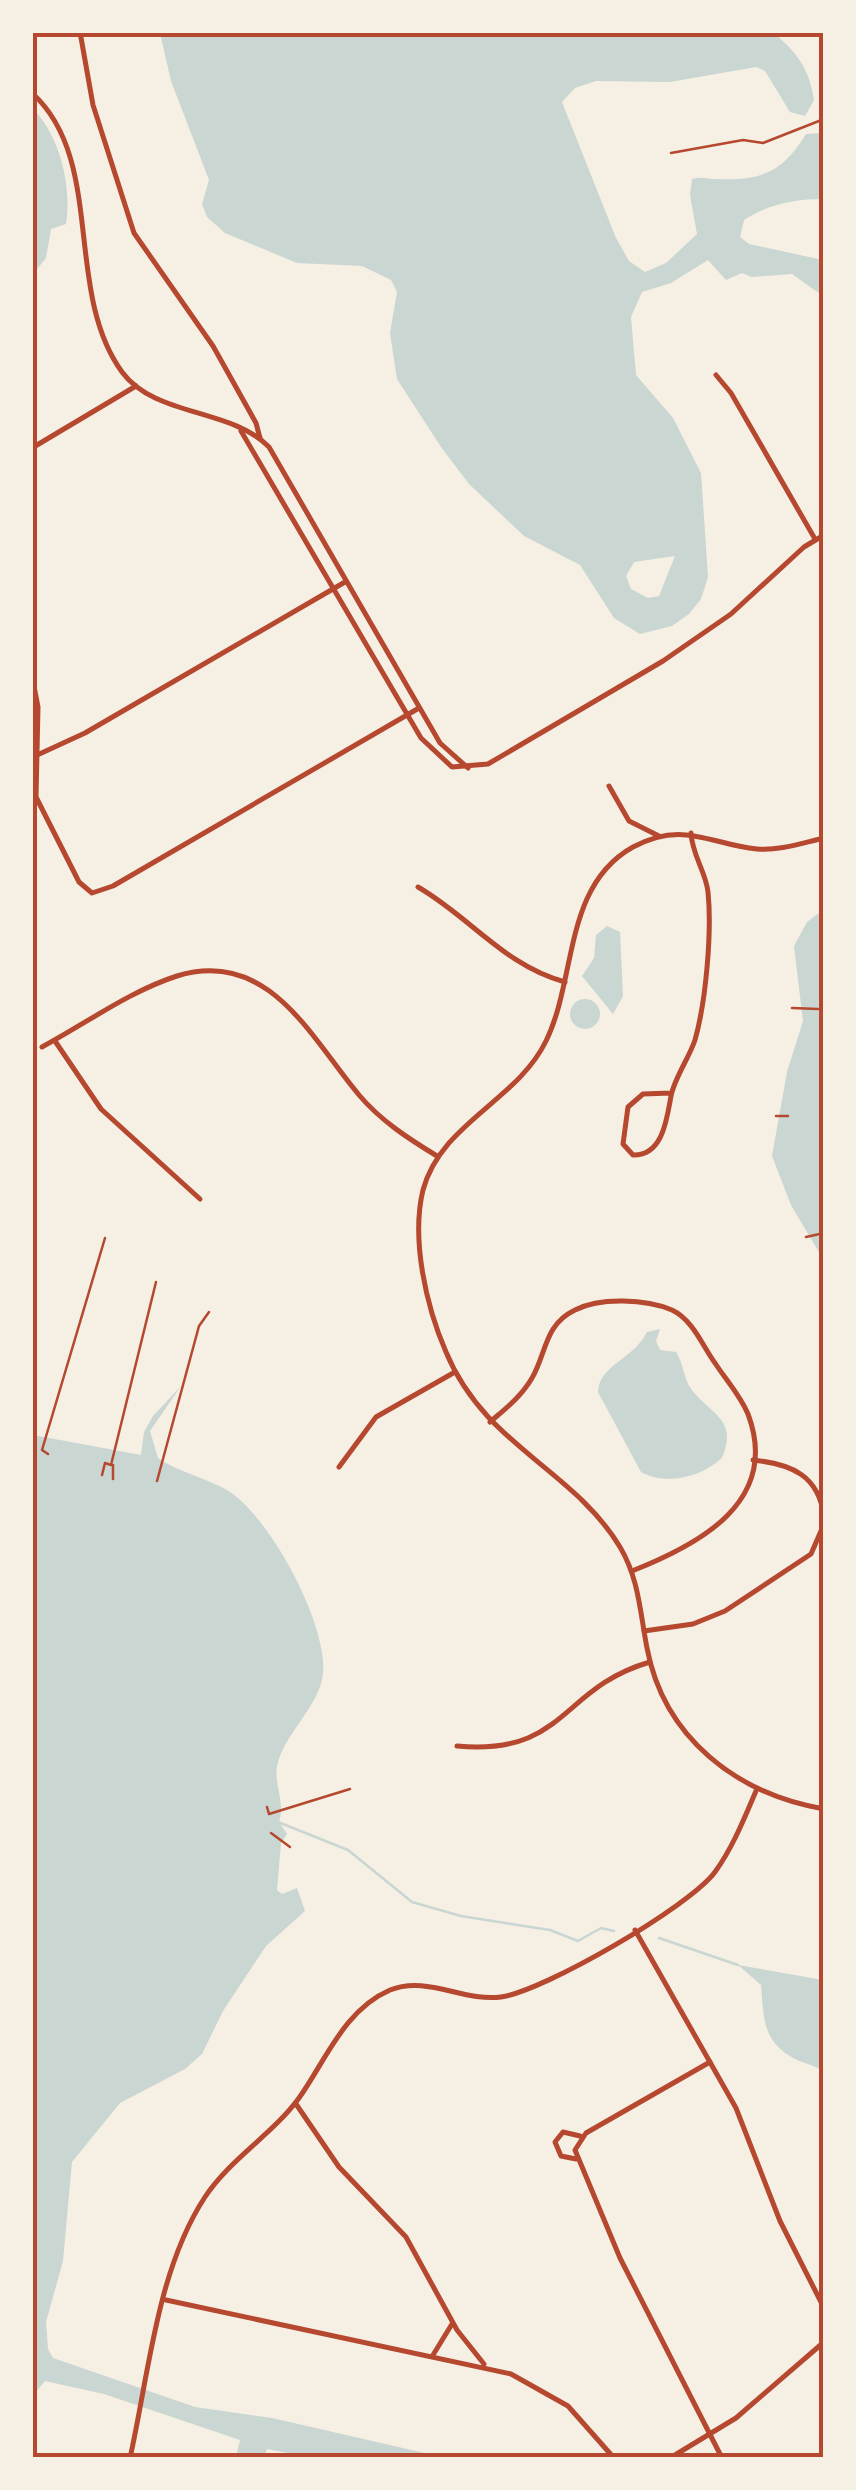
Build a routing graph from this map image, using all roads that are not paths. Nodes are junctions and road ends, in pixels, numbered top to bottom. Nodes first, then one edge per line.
1 (80, 32) edge
2 (32, 93) edge
3 (824, 118) edge
4 (671, 153) dead end
5 (716, 375) dead end
6 (136, 386) junction
7 (241, 431) junction
8 (260, 438) junction
9 (32, 448) edge
10 (824, 535) edge
11 (815, 539) junction
12 (345, 582) junction
13 (333, 590) junction
14 (32, 676) edge
15 (419, 708) junction
16 (408, 714) junction
17 (35, 756) edge
18 (468, 768) junction
19 (609, 786) dead end
20 (691, 834) junction
21 (659, 836) junction
22 (824, 838) edge
23 (418, 887) dead end
24 (565, 982) junction
25 (55, 1040) junction
26 (42, 1048) dead end
27 (671, 1092) junction
28 (438, 1156) junction
29 (200, 1200) dead end
30 (455, 1372) junction
31 (490, 1422) junction
32 (753, 1460) junction
33 (338, 1467) dead end
34 (824, 1520) edge
35 (632, 1571) junction
36 (644, 1631) junction
37 (650, 1662) junction
38 (457, 1746) dead end
39 (756, 1791) junction
40 (824, 1809) edge
41 (635, 1930) junction
42 (710, 2062) junction
43 (295, 2103) junction
44 (580, 2136) junction
45 (576, 2159) junction
46 (166, 2300) junction
47 (824, 2308) edge
48 (453, 2323) junction
49 (824, 2342) edge
50 (434, 2355) junction
51 (486, 2366) junction
52 (711, 2436) junction
53 (130, 2458) edge
54 (614, 2458) edge
55 (670, 2458) edge
56 (722, 2458) edge

1 - 8 street
2 - 6 street
3 - 4 lane
5 - 11 street
6 - 7 street
6 - 9 street
7 - 8 street
7 - 13 street
8 - 12 street
10 - 11 street
11 - 18 street
12 - 13 street
12 - 15 street
13 - 16 street
13 - 17 street
14 - 17 street
15 - 16 street
15 - 18 street
16 - 17 street
16 - 18 street
19 - 21 street
20 - 21 street
20 - 22 street
20 - 27 street
21 - 24 street
23 - 24 street
24 - 28 street
25 - 26 street
25 - 28 street
25 - 29 street
27 - 27 street
28 - 30 street
30 - 31 street
30 - 33 street
31 - 32 street
31 - 35 street
32 - 34 street
32 - 35 street
34 - 36 street
35 - 36 street
36 - 37 street
37 - 38 street
37 - 39 street
39 - 40 street
39 - 41 street
41 - 42 street
41 - 43 street
42 - 44 street
42 - 47 street
43 - 46 street
43 - 48 street
44 - 45 street
44 - 45 street
45 - 52 street
46 - 50 street
46 - 53 street
48 - 50 street
48 - 51 street
49 - 52 street
50 - 51 street
51 - 54 street
52 - 55 street
52 - 56 street

